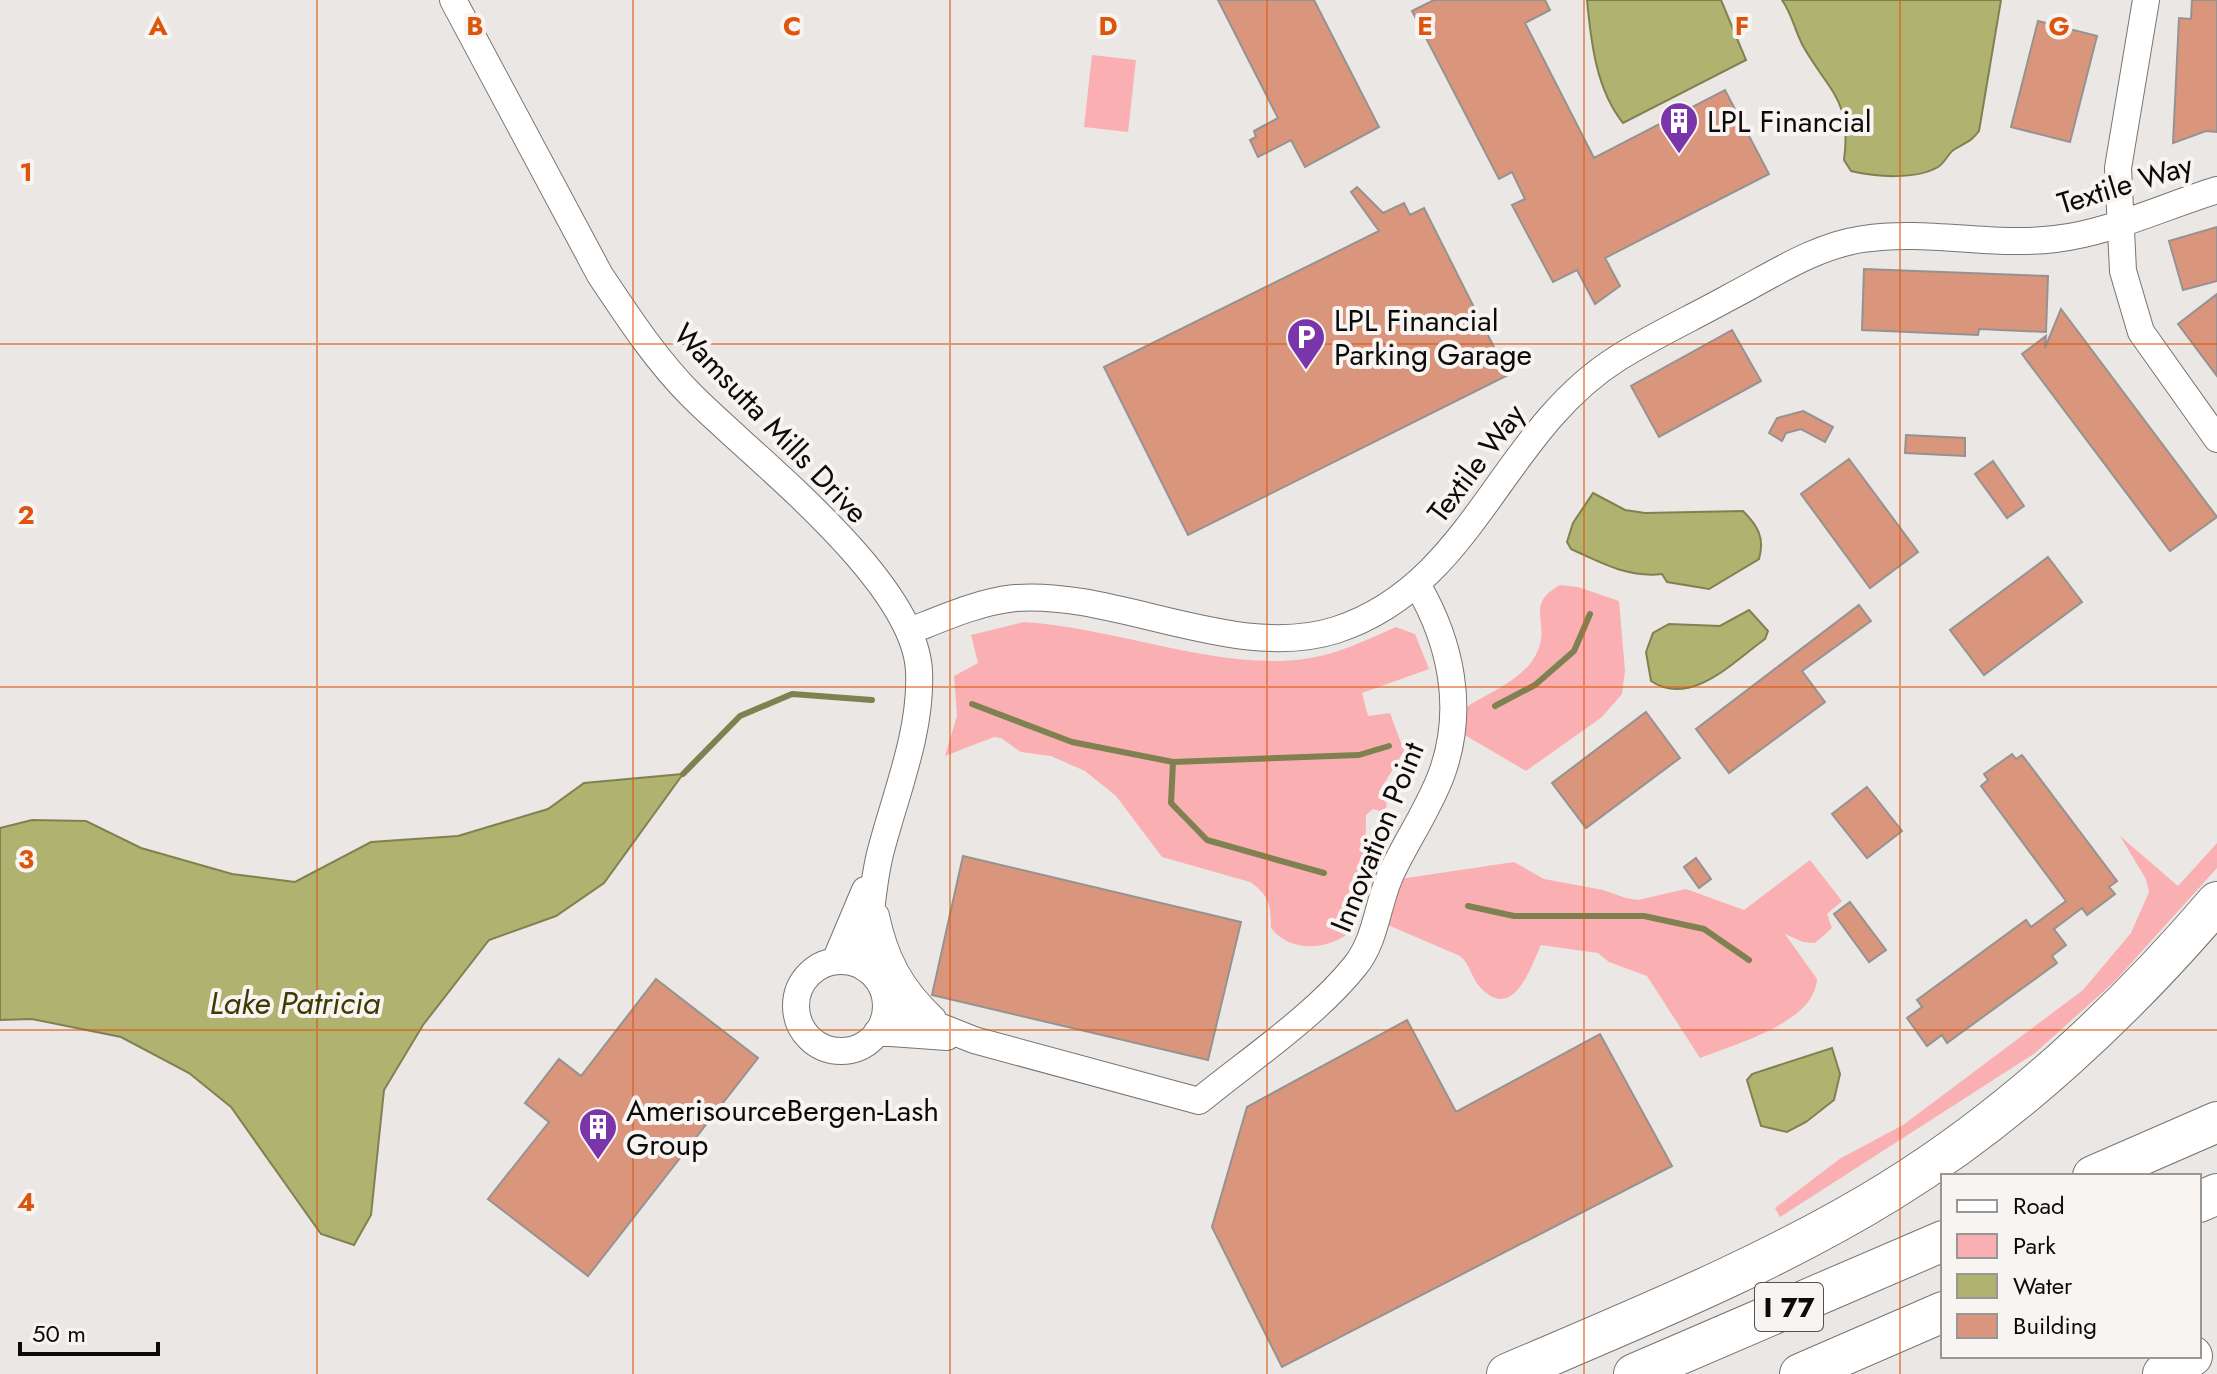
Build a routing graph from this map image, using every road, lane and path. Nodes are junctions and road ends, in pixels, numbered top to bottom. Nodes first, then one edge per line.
1 (2146, 0) edge
2 (453, 1) edge
3 (2217, 190) edge
4 (2122, 220) junction
5 (2217, 439) edge
6 (1418, 586) junction
7 (910, 631) junction
8 (879, 858) junction
9 (873, 902) junction
10 (2217, 902) edge
11 (835, 961) junction
12 (865, 968) junction
13 (886, 1005) junction
14 (942, 1027) junction
15 (877, 1032) junction
16 (974, 1040) junction
17 (2217, 1122) edge
18 (2098, 1174) edge
19 (1941, 1242) edge
20 (1941, 1313) edge
21 (2189, 1358) edge
22 (1507, 1374) edge
23 (1634, 1374) edge
24 (1800, 1374) edge
25 (2163, 1374) edge

1 - 4 street
2 - 7 street, Wamsutta Mills Drive
3 - 4 street, Textile Way
4 - 5 street
4 - 6 street, Textile Way
6 - 7 street, Textile Way
6 - 16 street, Innovation Point
7 - 8 street
8 - 9 street
8 - 11 street
9 - 12 street
9 - 14 street
10 - 22 highway
11 - 12 street
11 - 15 street
12 - 13 street
13 - 14 street, Innovation Point
13 - 15 street
14 - 16 street, Innovation Point
15 - 16 street, Innovation Point
17 - 18 highway
19 - 23 highway, I 77
20 - 24 highway, I 77
21 - 25 highway

